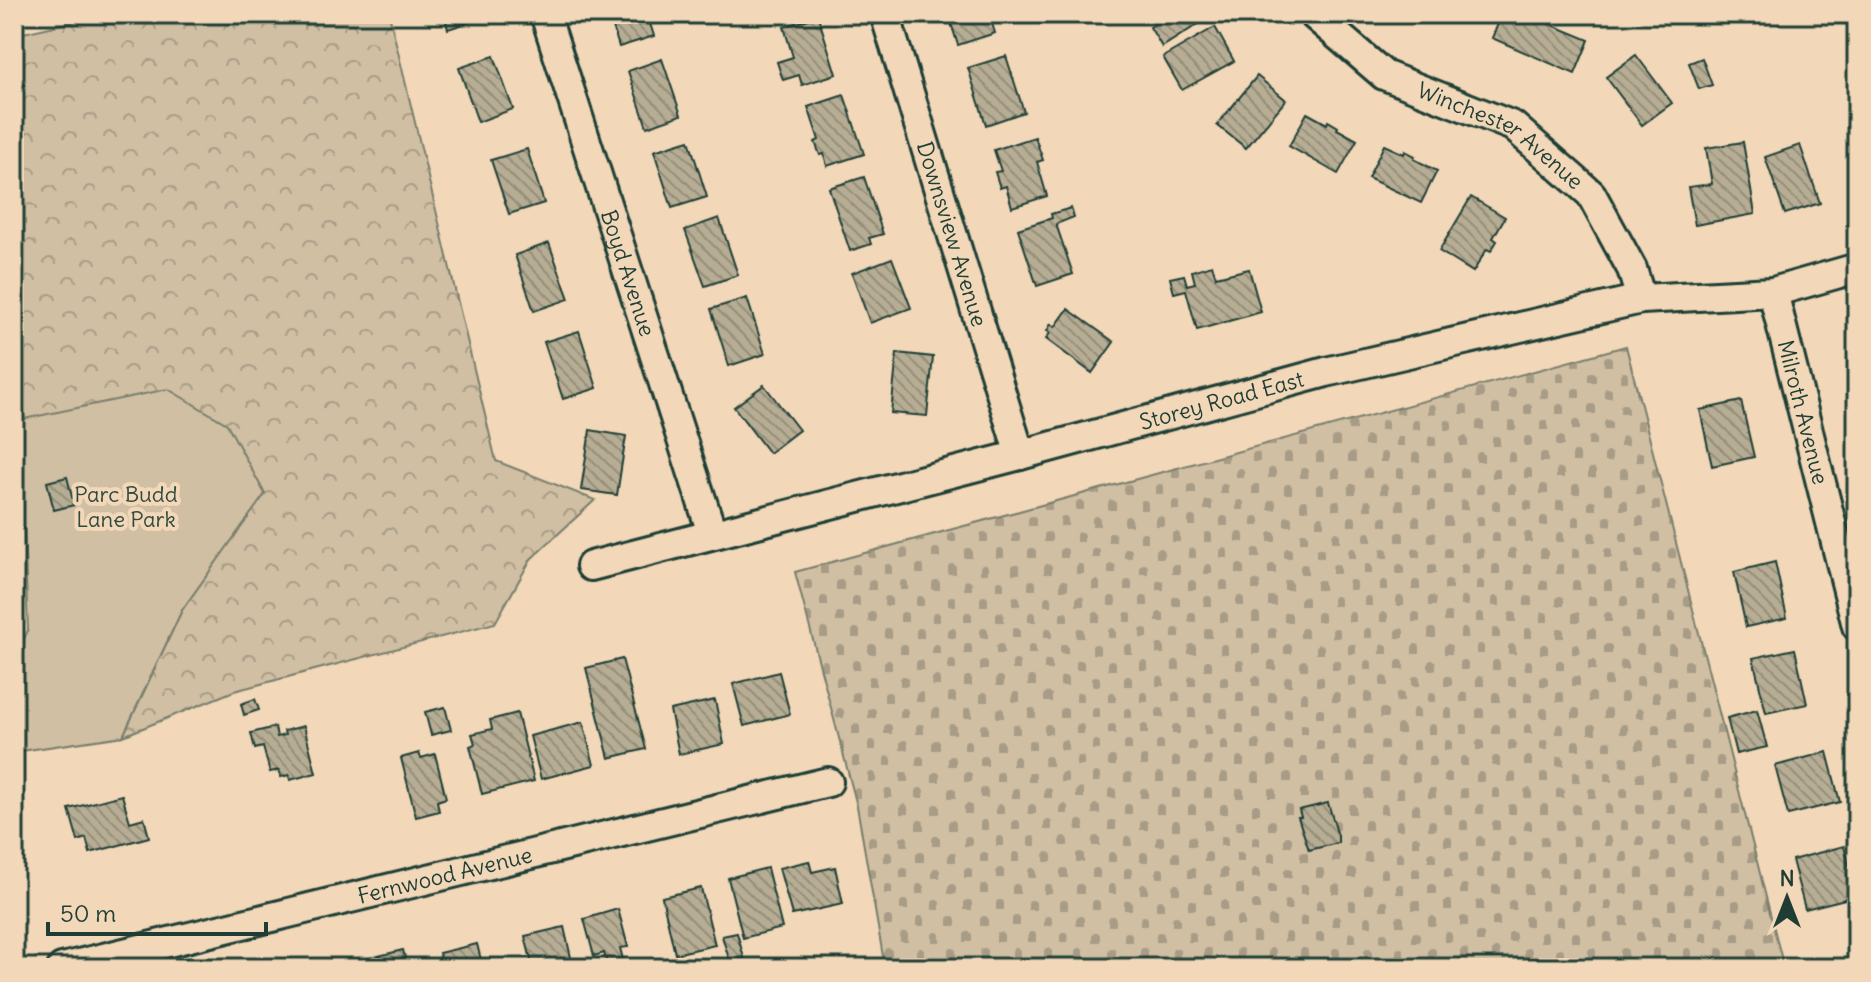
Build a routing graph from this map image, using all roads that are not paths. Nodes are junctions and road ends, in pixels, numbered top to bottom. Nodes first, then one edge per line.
1 (545, 14) edge
2 (885, 14) edge
3 (1313, 14) edge
4 (1857, 268) edge
5 (1773, 292) junction
6 (1641, 299) junction
7 (1020, 455) junction
8 (712, 533) junction
9 (591, 566) dead end
10 (1857, 626) edge
11 (828, 782) dead end
12 (62, 968) edge

1 - 8 street, Boyd Avenue
2 - 7 street, Downsview Avenue
3 - 6 street, Winchester Avenue
4 - 5 street, Storey Road East
5 - 6 street, Storey Road East
5 - 10 street, Milroth Avenue
6 - 7 street, Storey Road East
7 - 8 street, Storey Road East
8 - 9 street, Storey Road East
11 - 12 street, Fernwood Avenue

